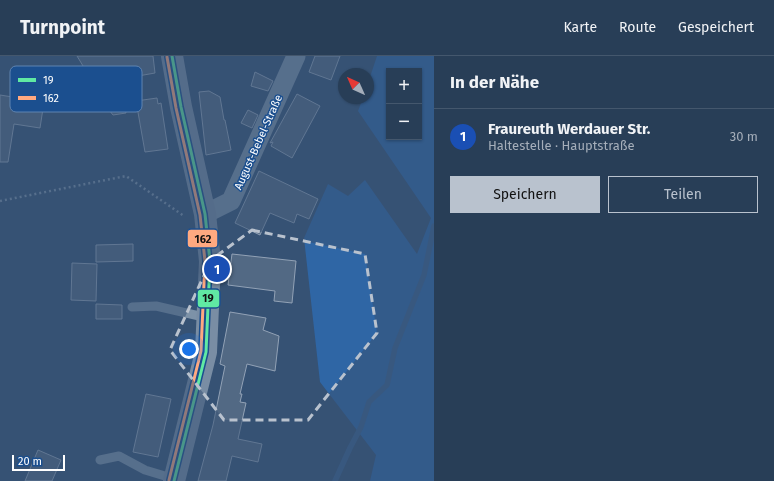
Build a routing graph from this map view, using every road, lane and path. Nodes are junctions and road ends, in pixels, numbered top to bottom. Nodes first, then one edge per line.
1 (172, 56) edge
2 (296, 56) edge
3 (0, 201) edge
4 (205, 214) junction
5 (132, 307) dead end
6 (208, 318) junction
7 (100, 460) dead end
8 (174, 480) edge

1 - 4 main road
2 - 4 street, August-Bebel-Straße
3 - 4 path
4 - 6 main road
5 - 6 lane
6 - 8 main road
7 - 8 lane

